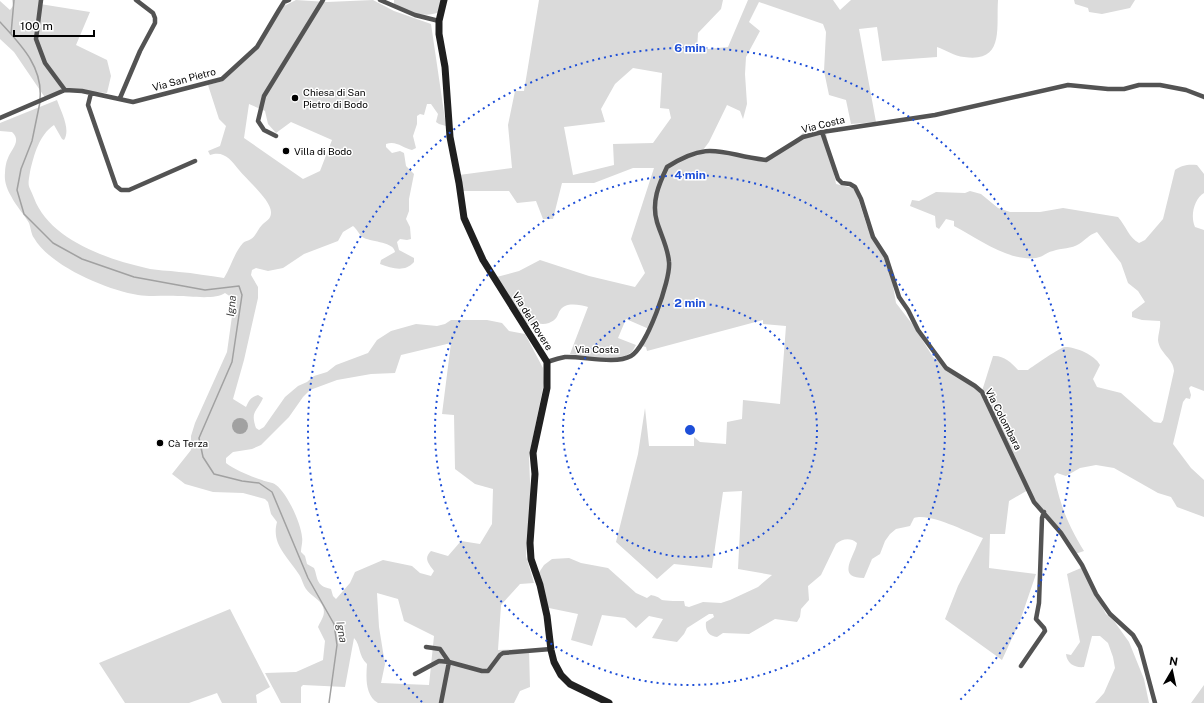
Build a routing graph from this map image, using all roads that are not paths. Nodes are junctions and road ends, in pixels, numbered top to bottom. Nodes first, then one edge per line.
1 (41, 0) edge
2 (136, 0) edge
3 (289, 0) edge
4 (323, 0) edge
5 (380, 0) edge
6 (444, 0) edge
7 (439, 21) junction
8 (65, 90) junction
9 (90, 93) junction
10 (1204, 97) edge
11 (120, 98) junction
12 (0, 118) edge
13 (822, 132) junction
14 (276, 136) dead end
15 (195, 161) dead end
16 (547, 362) junction
17 (1044, 512) junction
18 (426, 648) dead end
19 (551, 649) junction
20 (450, 662) junction
21 (1021, 666) dead end
22 (415, 674) dead end
23 (441, 703) edge
24 (609, 703) edge
25 (1155, 703) edge

1 - 8 street
2 - 11 street
3 - 11 street, Via San Pietro
4 - 14 street
5 - 7 street
6 - 7 street, Via del Rovere
7 - 16 street, Via del Rovere
8 - 9 street, Via San Pietro
8 - 12 street
9 - 11 street, Via San Pietro
9 - 15 street
10 - 13 street, Via Costa
13 - 16 street, Via Costa
13 - 17 street, Via Colombara
16 - 19 street, Via del Rovere
17 - 21 street
17 - 25 street, Via Colombara
18 - 20 street
19 - 20 street
19 - 24 street, Via del Rovere
20 - 22 street
20 - 23 street

